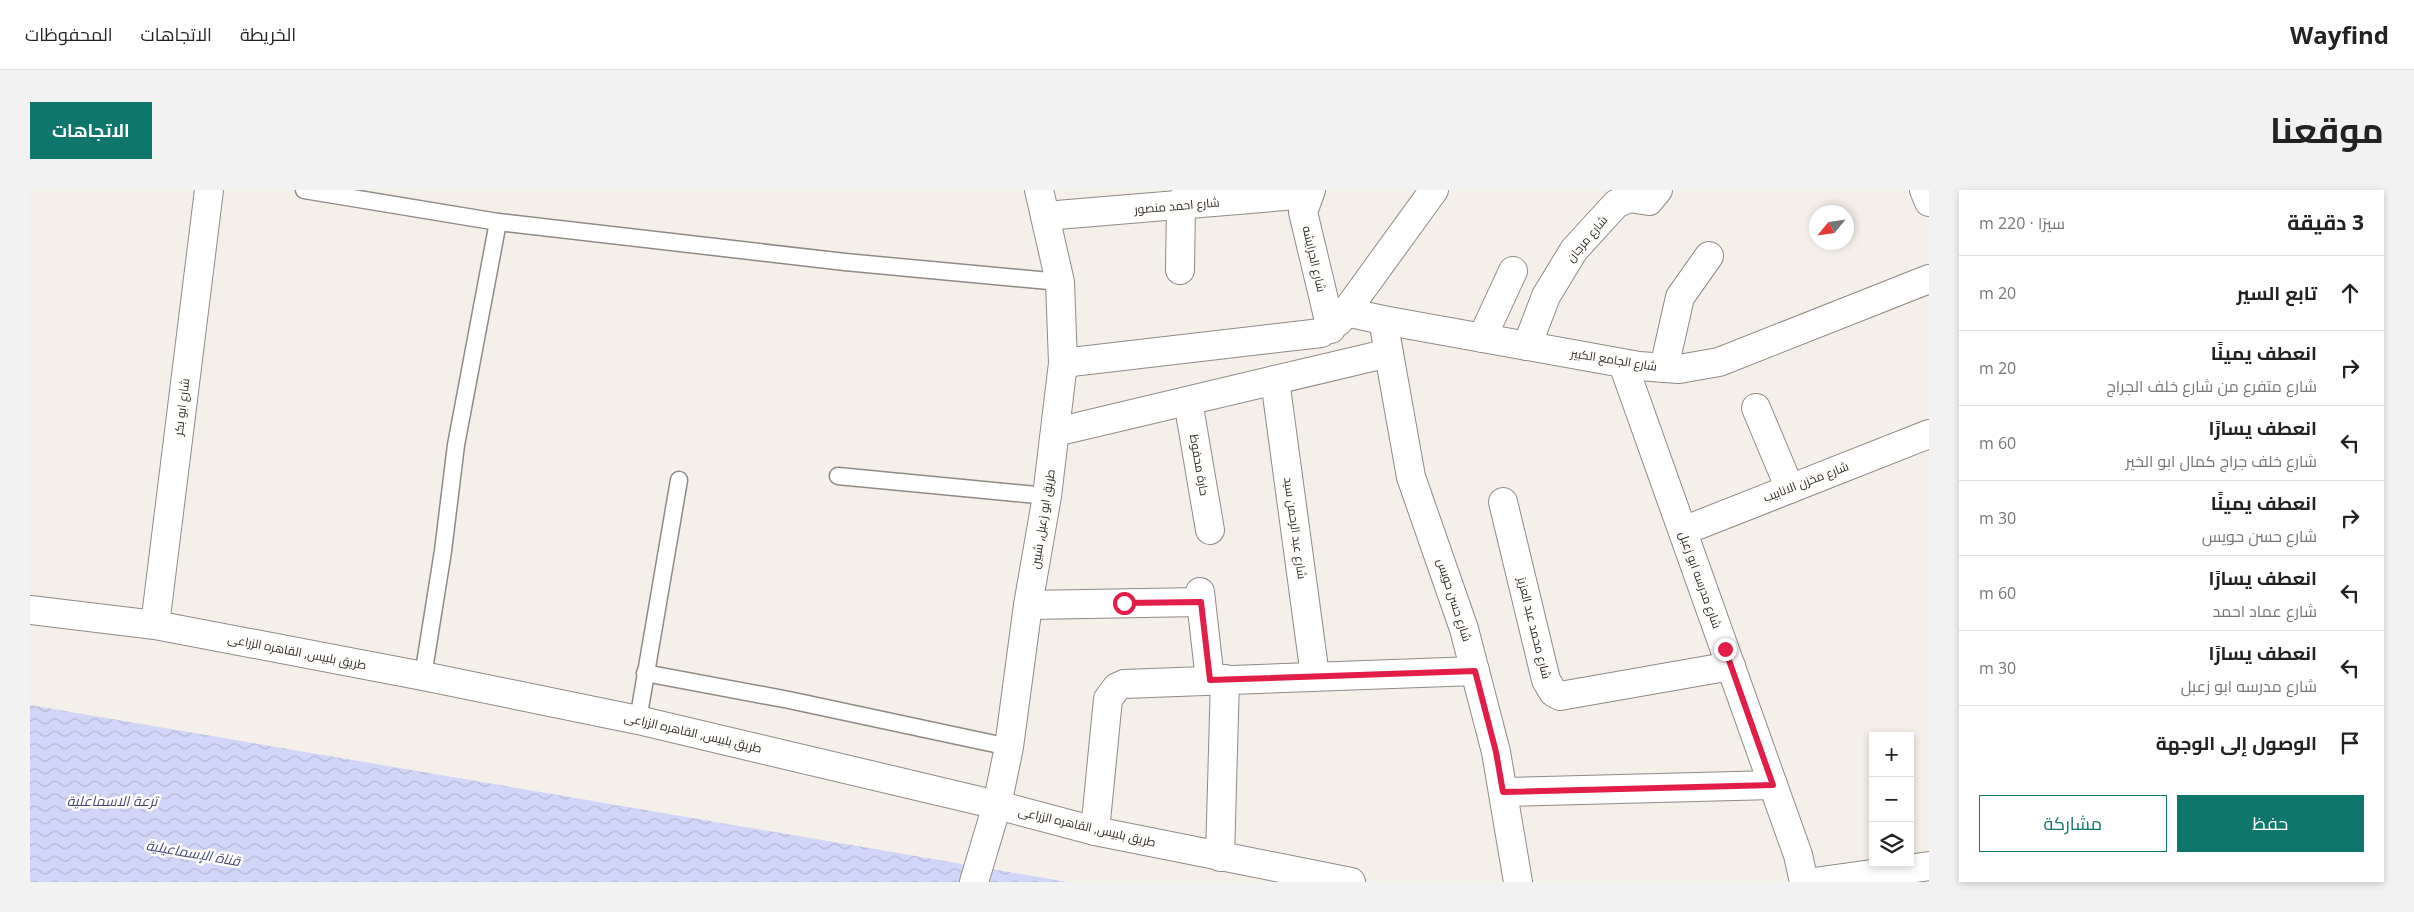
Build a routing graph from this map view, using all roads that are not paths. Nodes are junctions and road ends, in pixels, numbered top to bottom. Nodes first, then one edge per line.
1 (210, 190) edge
2 (304, 190) edge
3 (1038, 190) edge
4 (1434, 190) edge
5 (1658, 190) edge
6 (1924, 190) edge
7 (1310, 192) edge
8 (1184, 198) edge
9 (1929, 202) edge
10 (1045, 216) junction
11 (498, 222) junction
12 (1709, 256) dead end
13 (1180, 270) dead end
14 (1513, 271) dead end
15 (1929, 279) edge
16 (1060, 282) junction
17 (1338, 320) junction
18 (1383, 320) junction
19 (1482, 338) junction
20 (1527, 346) junction
21 (1389, 353) junction
22 (1063, 363) junction
23 (1623, 364) junction
24 (1664, 368) junction
25 (1275, 380) junction
26 (1188, 401) junction
27 (1756, 408) dead end
28 (1056, 432) junction
29 (1929, 434) edge
30 (838, 476) dead end
31 (679, 480) dead end
32 (1790, 489) junction
33 (1047, 496) junction
34 (1503, 502) dead end
35 (1210, 530) dead end
36 (1683, 531) junction
37 (1028, 605) junction
38 (30, 610) edge
39 (156, 625) junction
40 (1731, 666) junction
41 (1475, 671) junction
42 (645, 673) junction
43 (423, 676) junction
44 (1315, 676) junction
45 (1217, 680) junction
46 (638, 720) junction
47 (1009, 746) junction
48 (1773, 785) junction
49 (1503, 792) junction
50 (997, 805) junction
51 (1096, 831) junction
52 (1220, 857) junction
53 (1929, 866) edge
54 (974, 882) edge
55 (1351, 882) edge
56 (1518, 882) edge
57 (1804, 882) edge
58 (1814, 882) edge

1 - 39 street, شارع ابو بكر
2 - 11 lane
3 - 10 street, طريق ابو زعبل, شبين
4 - 17 street
5 - 20 street, شارع مرجان
6 - 9 street
7 - 8 street, شارع احمد منصور
7 - 17 street, شارع الجرايشه
8 - 10 street, شارع احمد منصور
8 - 13 street
10 - 16 street, طريق ابو زعبل, شبين
11 - 16 lane
11 - 43 lane
12 - 24 street
14 - 19 street
15 - 24 street, شارع الجامع الكبير
16 - 22 street, طريق ابو زعبل, شبين
17 - 18 street, شارع الجامع الكبير
17 - 22 street
18 - 19 street, شارع الجامع الكبير
18 - 21 street, شارع حسن حويس
19 - 20 street, شارع الجامع الكبير
20 - 23 street, شارع الجامع الكبير
21 - 25 street
21 - 41 street, شارع حسن حويس
22 - 28 street, طريق ابو زعبل, شبين
23 - 24 street, شارع الجامع الكبير
23 - 36 street, شارع مدرسه ابو زعبل
25 - 26 street
25 - 44 street, شارع عبد الرحمن سيد
26 - 28 street
26 - 35 street, حارة محفوظ
27 - 32 street
28 - 33 street, طريق ابو زعبل, شبين
29 - 32 street, شارع مخزن الانابيب
30 - 33 lane
31 - 42 lane
32 - 36 street, شارع مخزن الانابيب
33 - 37 street, طريق ابو زعبل, شبين
34 - 40 street, شارع محمد عبد العزيز
36 - 40 street, شارع مدرسه ابو زعبل
37 - 45 street
37 - 47 street, طريق ابو زعبل, شبين
38 - 39 street, طريق بلبيس, القاهره الزراعى
39 - 43 street, طريق بلبيس, القاهره الزراعى
40 - 48 street, شارع مدرسه ابو زعبل
41 - 44 street
41 - 49 street, شارع حسن حويس
42 - 46 lane
42 - 47 lane
43 - 46 street, طريق بلبيس, القاهره الزراعى
44 - 45 street
45 - 51 street
45 - 52 street
46 - 50 street, طريق بلبيس, القاهره الزراعى
47 - 50 street, طريق ابو زعبل, شبين
48 - 49 street
48 - 57 street, شارع مدرسه ابو زعبل
49 - 56 street, شارع حسن حويس
50 - 51 street, طريق بلبيس, القاهره الزراعى
50 - 54 street, طريق ابو زعبل, شبين
51 - 52 street, طريق بلبيس, القاهره الزراعى
52 - 55 street, طريق بلبيس, القاهره الزراعى
53 - 58 street

